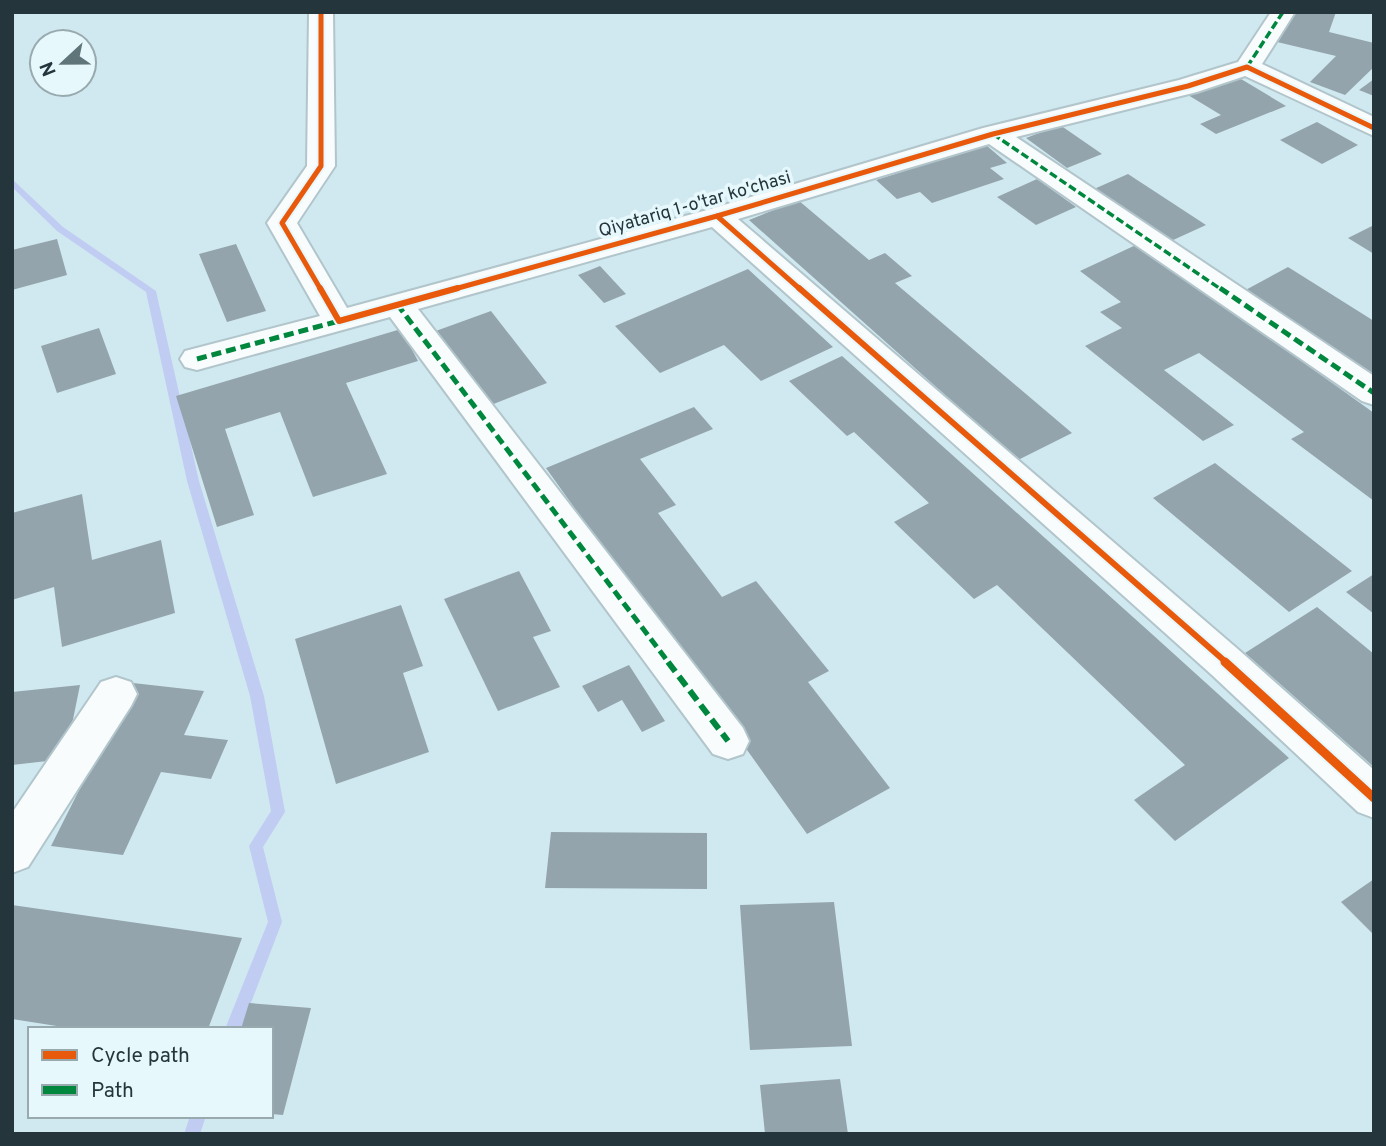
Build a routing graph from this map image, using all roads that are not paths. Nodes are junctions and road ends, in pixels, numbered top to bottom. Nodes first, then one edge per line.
1 (321, 12) edge
2 (1283, 12) edge
3 (1247, 67) junction
4 (1374, 128) edge
5 (993, 134) junction
6 (717, 216) junction
7 (397, 304) junction
8 (339, 321) junction
9 (197, 359) dead end
10 (1374, 393) edge
11 (116, 694) dead end
12 (729, 741) dead end
13 (1374, 797) edge
14 (12, 852) edge

1 - 8 street
2 - 3 street
3 - 4 street
3 - 5 street, Qiyatariq 1-o'tar ko'chasi
5 - 6 street, Qiyatariq 1-o'tar ko'chasi
5 - 10 street
6 - 7 street, Qiyatariq 1-o'tar ko'chasi
6 - 13 street
7 - 8 street, Qiyatariq 1-o'tar ko'chasi
7 - 12 street
8 - 9 street, Qiyatariq 1-o'tar ko'chasi
11 - 14 street

